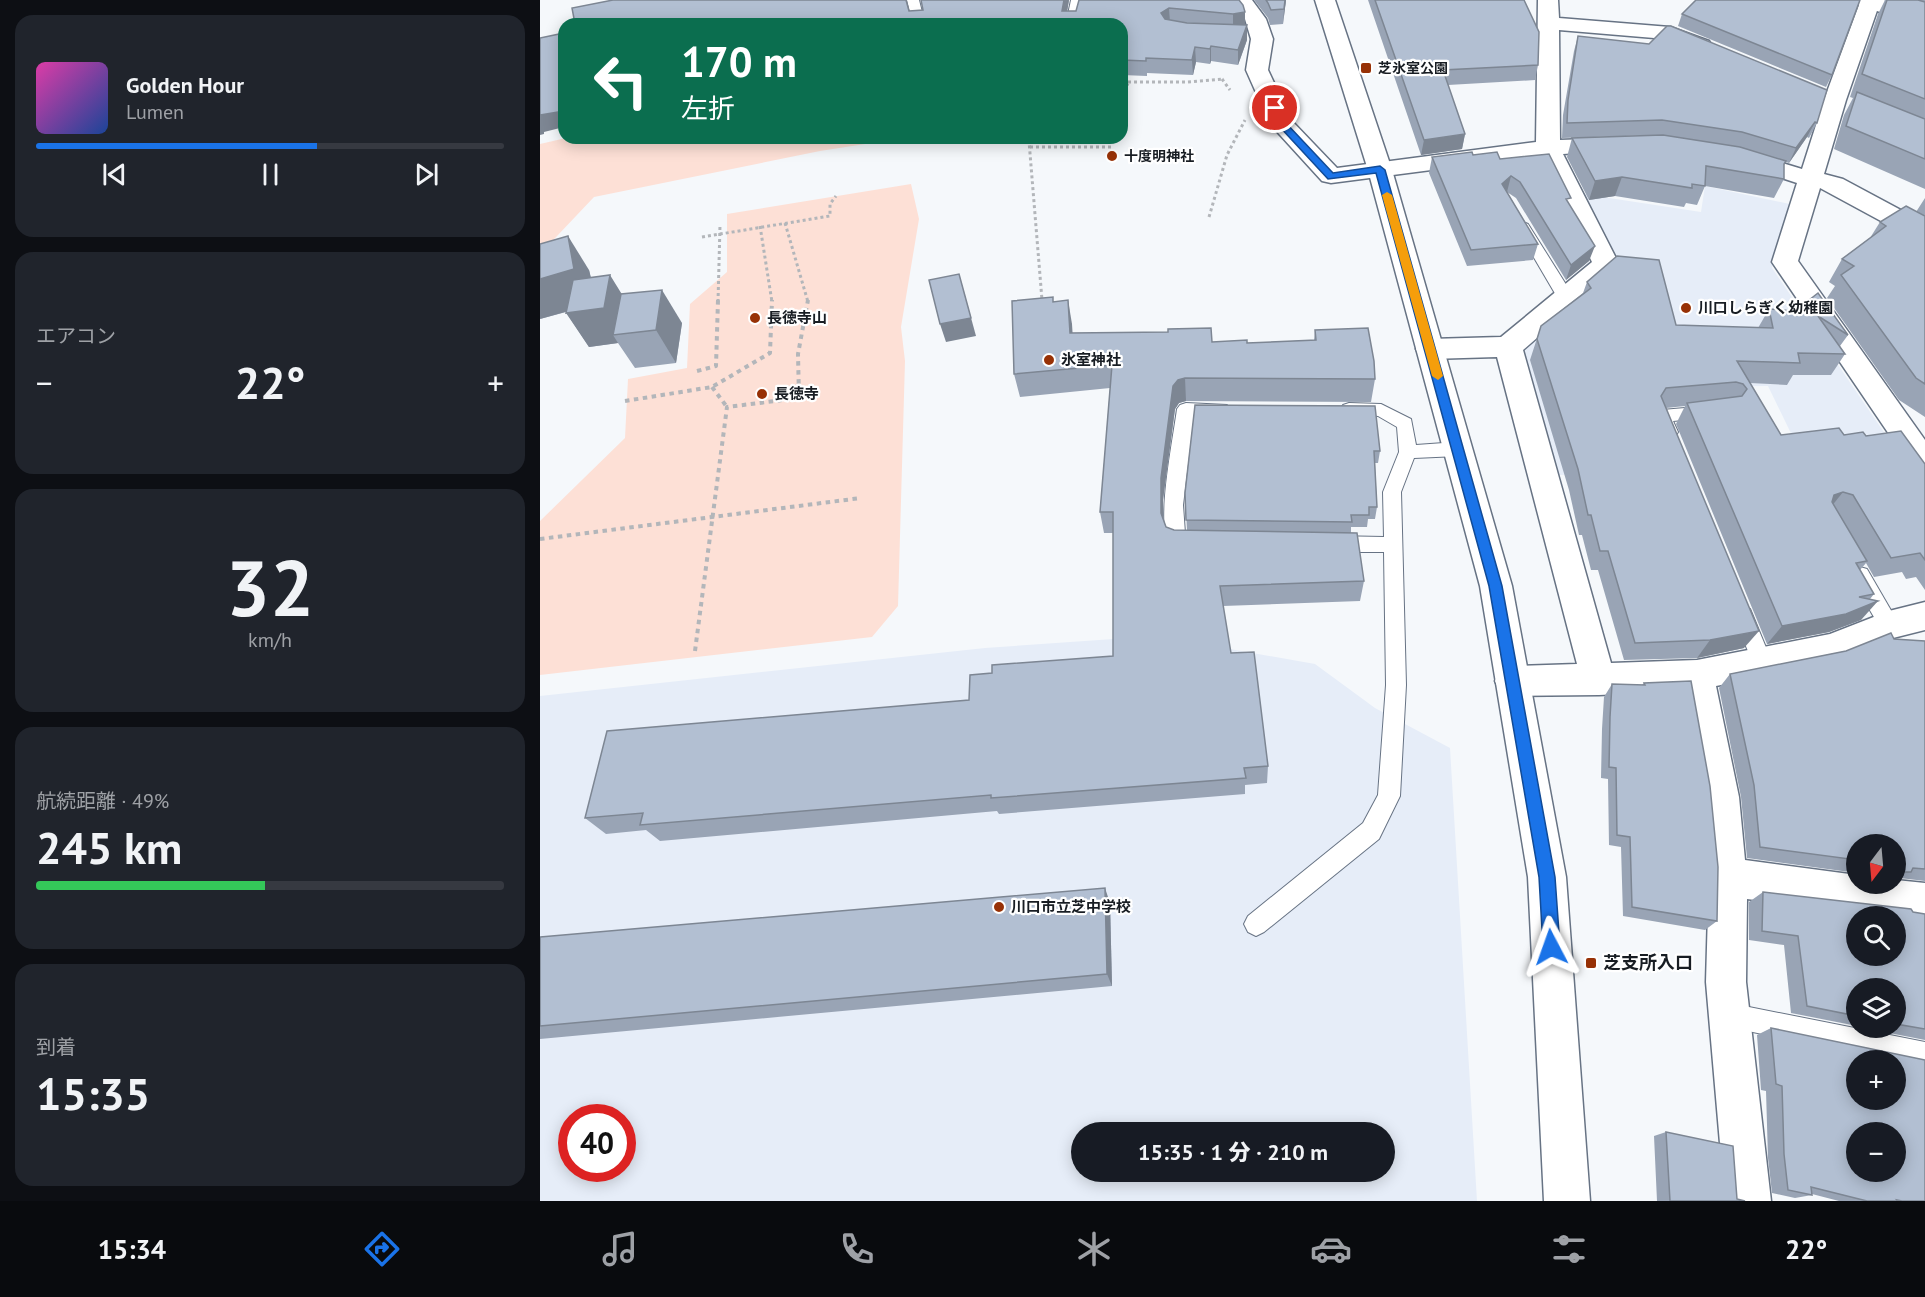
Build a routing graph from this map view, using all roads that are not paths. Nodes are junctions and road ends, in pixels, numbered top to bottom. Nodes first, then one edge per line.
1 (913, 0) edge
2 (1077, 0) edge
3 (1240, 0) edge
4 (1325, 0) edge
5 (1869, 1) edge
6 (1548, 12) edge
7 (918, 18) edge
8 (1073, 18) edge
9 (1925, 22) edge
10 (1725, 56) edge
11 (1635, 144) edge
12 (1548, 148) junction
13 (1724, 154) edge
14 (1380, 170) junction
15 (1811, 177) junction
16 (1512, 209) edge
17 (1925, 234) edge
18 (1566, 298) junction
19 (1508, 347) junction
20 (1430, 348) junction
21 (1243, 409) edge
22 (1335, 409) edge
23 (1724, 411) edge
24 (1675, 448) edge
25 (1458, 449) junction
26 (1408, 452) junction
27 (1925, 463) edge
28 (1210, 541) edge
29 (1313, 543) edge
30 (1393, 545) junction
31 (1850, 559) edge
32 (1736, 598) edge
33 (1925, 616) edge
34 (1889, 625) junction
35 (1762, 662) junction
36 (1697, 675) junction
37 (1599, 680) junction
38 (1512, 681) junction
39 (1728, 877) junction
40 (1925, 903) edge
41 (1256, 924) dead end
42 (1729, 1015) junction
43 (1925, 1055) edge
44 (1567, 1201) edge
45 (1748, 1201) edge

1 - 7 lane
2 - 8 lane
3 - 14 street
4 - 14 street
5 - 9 street
5 - 15 street
6 - 10 street
6 - 12 street
11 - 12 street
12 - 14 street
12 - 18 street
13 - 15 street
14 - 20 street
15 - 17 street
15 - 27 street
16 - 18 lane
18 - 19 street
19 - 20 street
19 - 37 street
20 - 25 street
21 - 28 lane
22 - 26 lane
23 - 24 lane
25 - 26 lane
25 - 38 street
26 - 30 lane
29 - 30 lane
30 - 41 lane
31 - 34 lane
32 - 35 lane
33 - 34 street
34 - 35 street
35 - 36 street
36 - 37 street
36 - 39 street
37 - 38 street
38 - 44 street
39 - 40 street
39 - 42 street
42 - 43 lane
42 - 45 street

